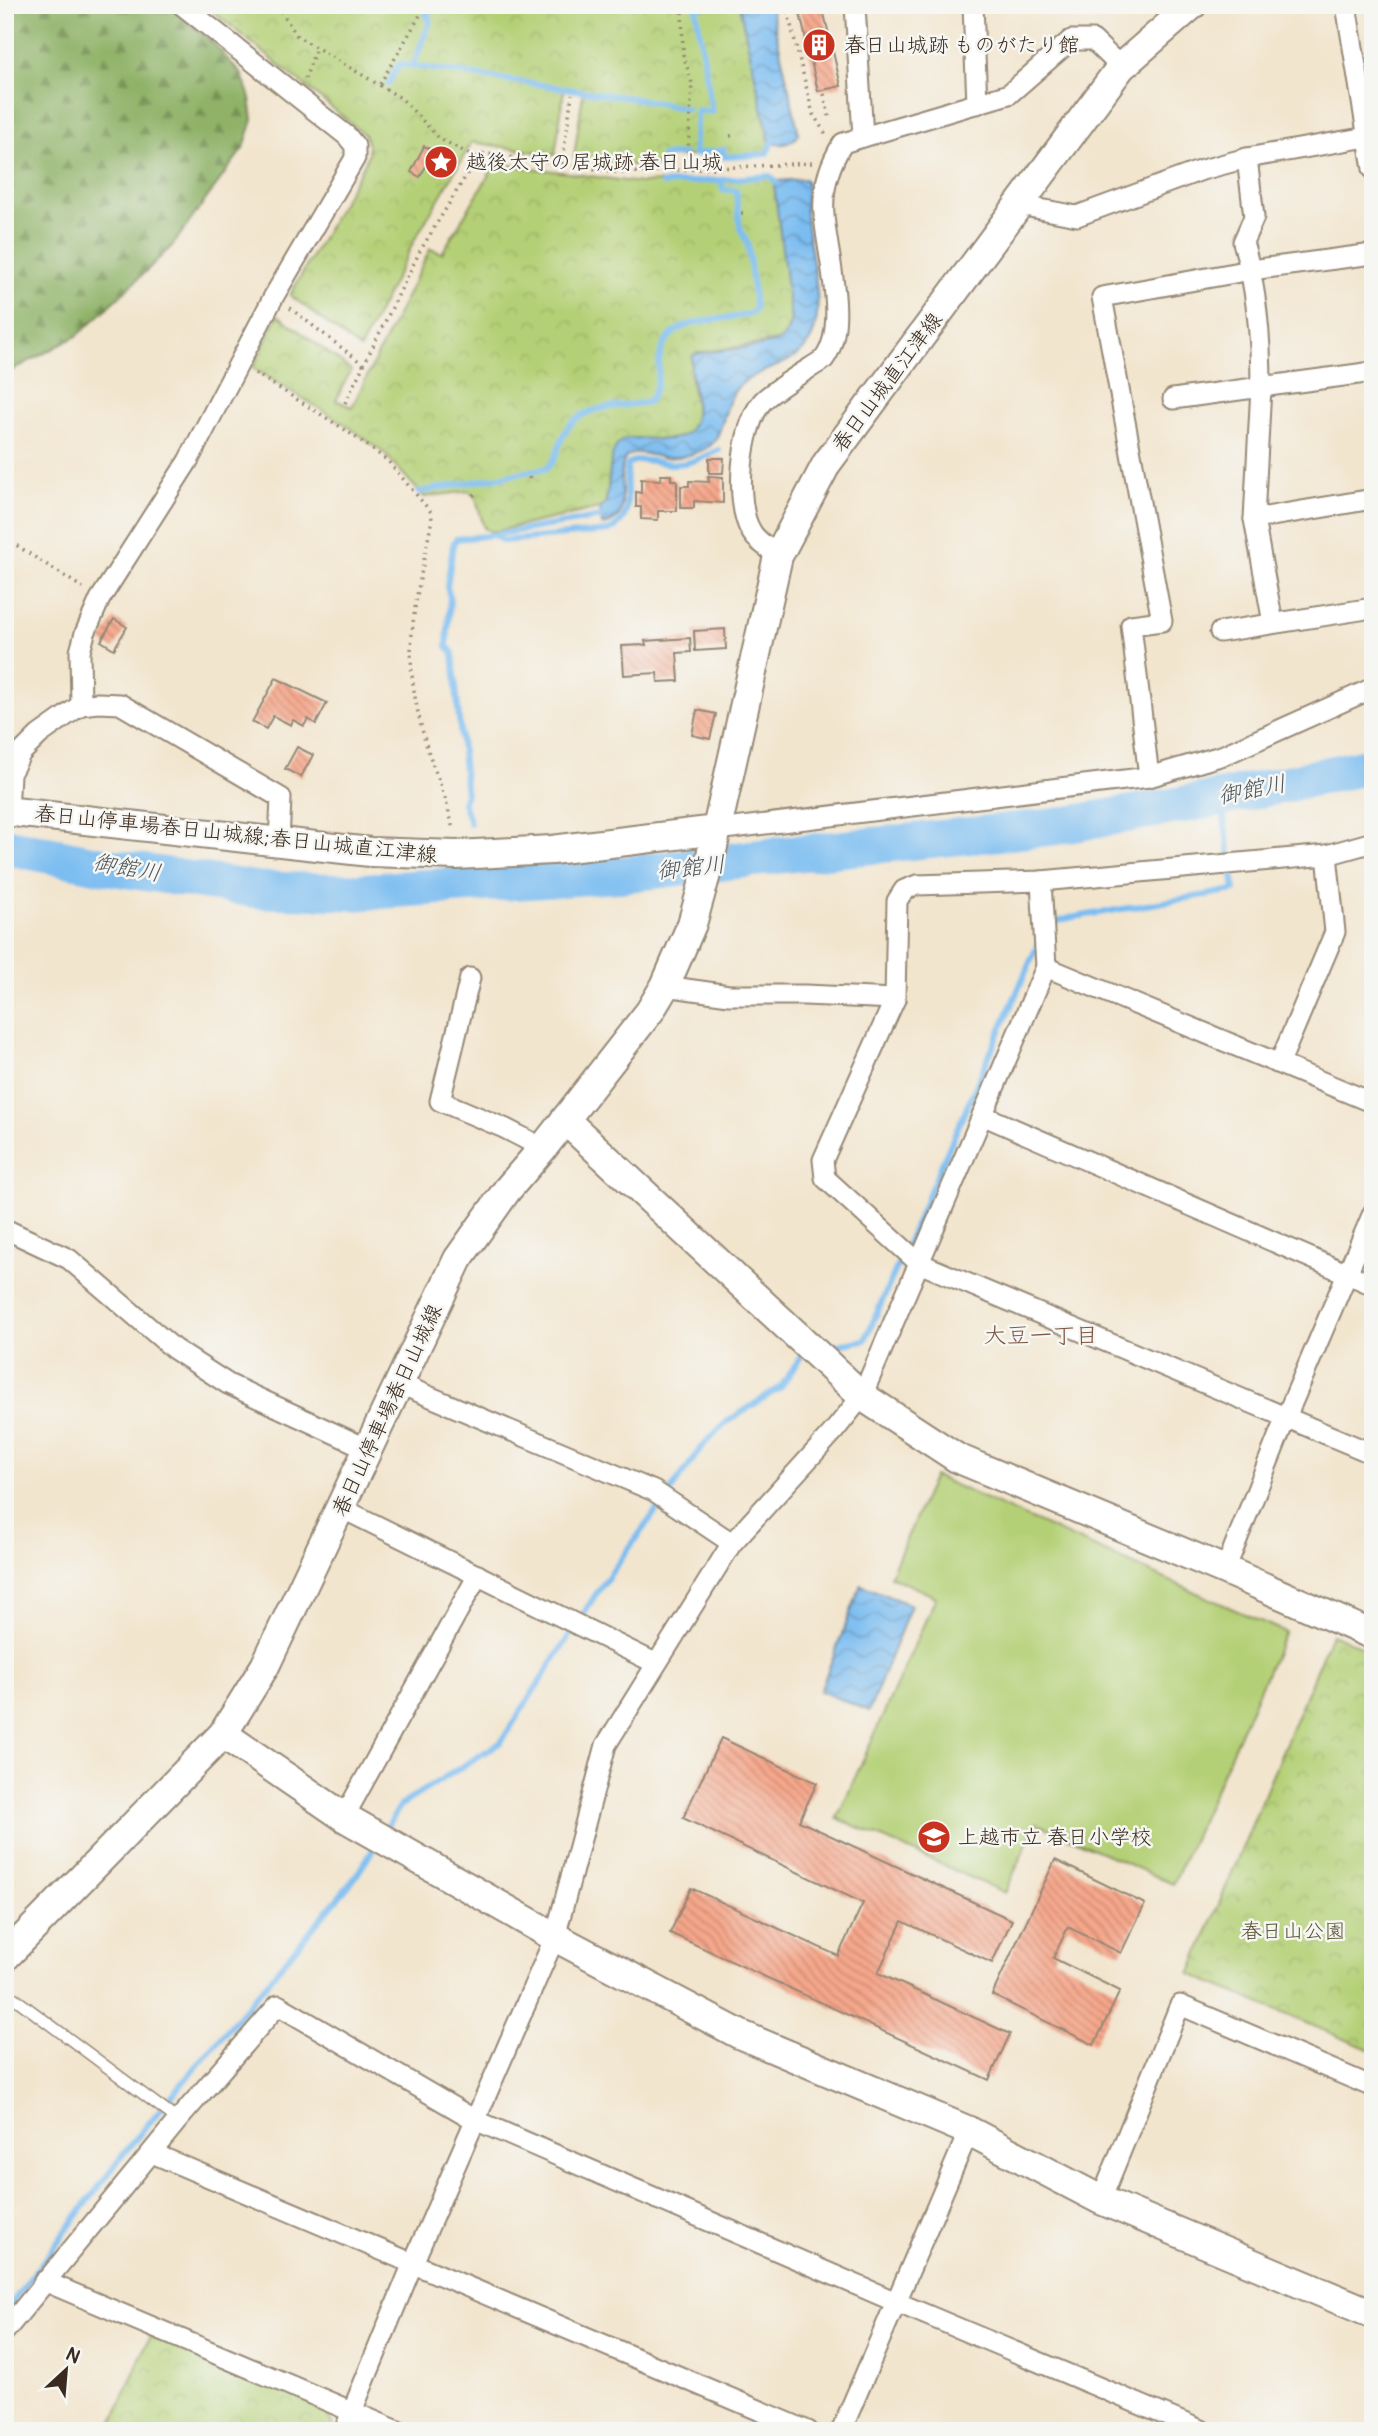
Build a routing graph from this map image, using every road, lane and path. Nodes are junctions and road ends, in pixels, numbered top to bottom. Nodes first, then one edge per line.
1 (182, 5) edge
2 (277, 5) edge
3 (426, 5) edge
4 (682, 5) edge
5 (786, 5) edge
6 (855, 5) edge
7 (972, 5) edge
8 (1346, 5) edge
9 (1190, 6) edge
10 (316, 48) junction
11 (1121, 67) junction
12 (1365, 70) edge
13 (380, 85) junction
14 (572, 94) dead end
15 (824, 94) dead end
16 (298, 97) junction
17 (978, 104) junction
18 (830, 121) dead end
19 (737, 135) dead end
20 (730, 136) dead end
21 (863, 137) junction
22 (1367, 137) junction
23 (820, 143) dead end
24 (823, 157) junction
25 (477, 158) junction
26 (1247, 158) junction
27 (809, 163) junction
28 (562, 164) junction
29 (1372, 166) edge
30 (687, 169) junction
31 (1019, 205) junction
32 (741, 213) dead end
33 (747, 213) dead end
34 (1373, 254) edge
35 (1251, 270) junction
36 (274, 296) junction
37 (239, 363) junction
38 (364, 365) junction
39 (1373, 372) edge
40 (1261, 387) junction
41 (1173, 399) dead end
42 (345, 403) dead end
43 (1373, 499) edge
44 (1254, 519) junction
45 (5, 538) edge
46 (778, 556) junction
47 (100, 599) junction
48 (1373, 608) edge
49 (1273, 623) junction
50 (1220, 632) dead end
51 (1373, 688) edge
52 (81, 705) junction
53 (1149, 777) junction
54 (7, 812) edge
55 (717, 830) junction
56 (1373, 842) edge
57 (279, 843) junction
58 (456, 855) junction
59 (1327, 855) junction
60 (1041, 881) junction
61 (1046, 967) junction
62 (470, 978) dead end
63 (666, 986) junction
64 (895, 999) junction
65 (1279, 1062) junction
66 (1373, 1103) edge
67 (982, 1115) junction
68 (565, 1120) junction
69 (543, 1148) junction
70 (1373, 1213) edge
71 (5, 1229) edge
72 (919, 1264) junction
73 (1347, 1275) junction
74 (1373, 1285) edge
75 (400, 1384) junction
76 (862, 1396) junction
77 (1286, 1417) junction
78 (368, 1449) junction
79 (1373, 1454) edge
80 (341, 1508) junction
81 (732, 1543) junction
82 (1225, 1570) junction
83 (478, 1576) junction
84 (1373, 1635) edge
85 (655, 1663) junction
86 (223, 1734) junction
87 (344, 1817) junction
88 (555, 1937) junction
89 (5, 1957) edge
90 (5, 1991) edge
91 (1373, 2087) edge
92 (178, 2120) junction
93 (475, 2120) junction
94 (969, 2131) junction
95 (152, 2152) junction
96 (1101, 2200) junction
97 (413, 2263) junction
98 (44, 2281) junction
99 (896, 2302) junction
100 (1373, 2314) edge
101 (5, 2331) edge
102 (352, 2411) junction
103 (344, 2431) edge
104 (398, 2431) edge
105 (808, 2431) edge
106 (841, 2431) edge
107 (1203, 2431) edge

1 - 16 street
2 - 10 path
3 - 13 path
4 - 30 path
5 - 23 path
6 - 21 street
7 - 17 street
8 - 12 street
9 - 11 main road, 春日山城直江津線
10 - 13 path
10 - 16 path
11 - 17 street
11 - 31 main road, 春日山城直江津線
12 - 22 street
13 - 25 path
14 - 28 path
15 - 18 path
16 - 36 street
17 - 21 street
19 - 20 path
21 - 24 street
22 - 26 street
22 - 29 street
24 - 27 path
24 - 27 path
24 - 46 street
25 - 28 path
25 - 38 path
26 - 31 street
26 - 35 street
27 - 30 path
28 - 30 path
31 - 46 main road, 春日山城直江津線
32 - 33 path
34 - 35 street
35 - 40 street
35 - 53 street
36 - 37 street
36 - 38 path
37 - 47 street
37 - 58 path
38 - 42 path
39 - 40 street
40 - 41 street
40 - 44 street
43 - 44 street
44 - 49 street
45 - 47 path
46 - 55 main road, 春日山城直江津線
47 - 52 street
48 - 49 street
49 - 50 street
51 - 53 street
52 - 54 street
52 - 57 street
53 - 55 street
54 - 57 main road, 春日山停車場春日山城線;春日山城直江津線
55 - 58 main road, 春日山停車場春日山城線;春日山城直江津線
55 - 63 main road, 春日山停車場春日山城線
56 - 59 street
57 - 58 main road, 春日山停車場春日山城線;春日山城直江津線
59 - 60 street
59 - 65 street
60 - 61 street
60 - 64 street
61 - 65 street
61 - 67 street
62 - 69 street
63 - 64 street
63 - 68 main road, 春日山停車場春日山城線
64 - 72 street
65 - 66 street
67 - 72 street
67 - 73 street
68 - 69 main road, 春日山停車場春日山城線
68 - 76 main road
69 - 75 main road, 春日山停車場春日山城線
70 - 73 street
71 - 78 street
72 - 76 street
72 - 77 street
73 - 74 street
73 - 77 street
75 - 78 main road, 春日山停車場春日山城線
75 - 81 street
76 - 81 street
76 - 82 main road
77 - 79 street
77 - 82 street
78 - 80 main road, 春日山停車場春日山城線
80 - 83 street
80 - 86 main road, 春日山停車場春日山城線
81 - 85 street
82 - 84 main road
83 - 85 street
83 - 87 street
85 - 88 street
86 - 87 main road
86 - 89 main road, 春日山停車場春日山城線
87 - 88 main road
88 - 93 street
88 - 94 main road
90 - 92 lane
91 - 96 street
92 - 93 street
92 - 95 street
93 - 97 street
93 - 99 street
94 - 96 main road
94 - 99 street
95 - 97 street
95 - 98 street
96 - 100 main road
97 - 102 street
97 - 105 street
98 - 101 street
98 - 102 street
99 - 106 street
99 - 107 street
102 - 103 street
102 - 104 street

